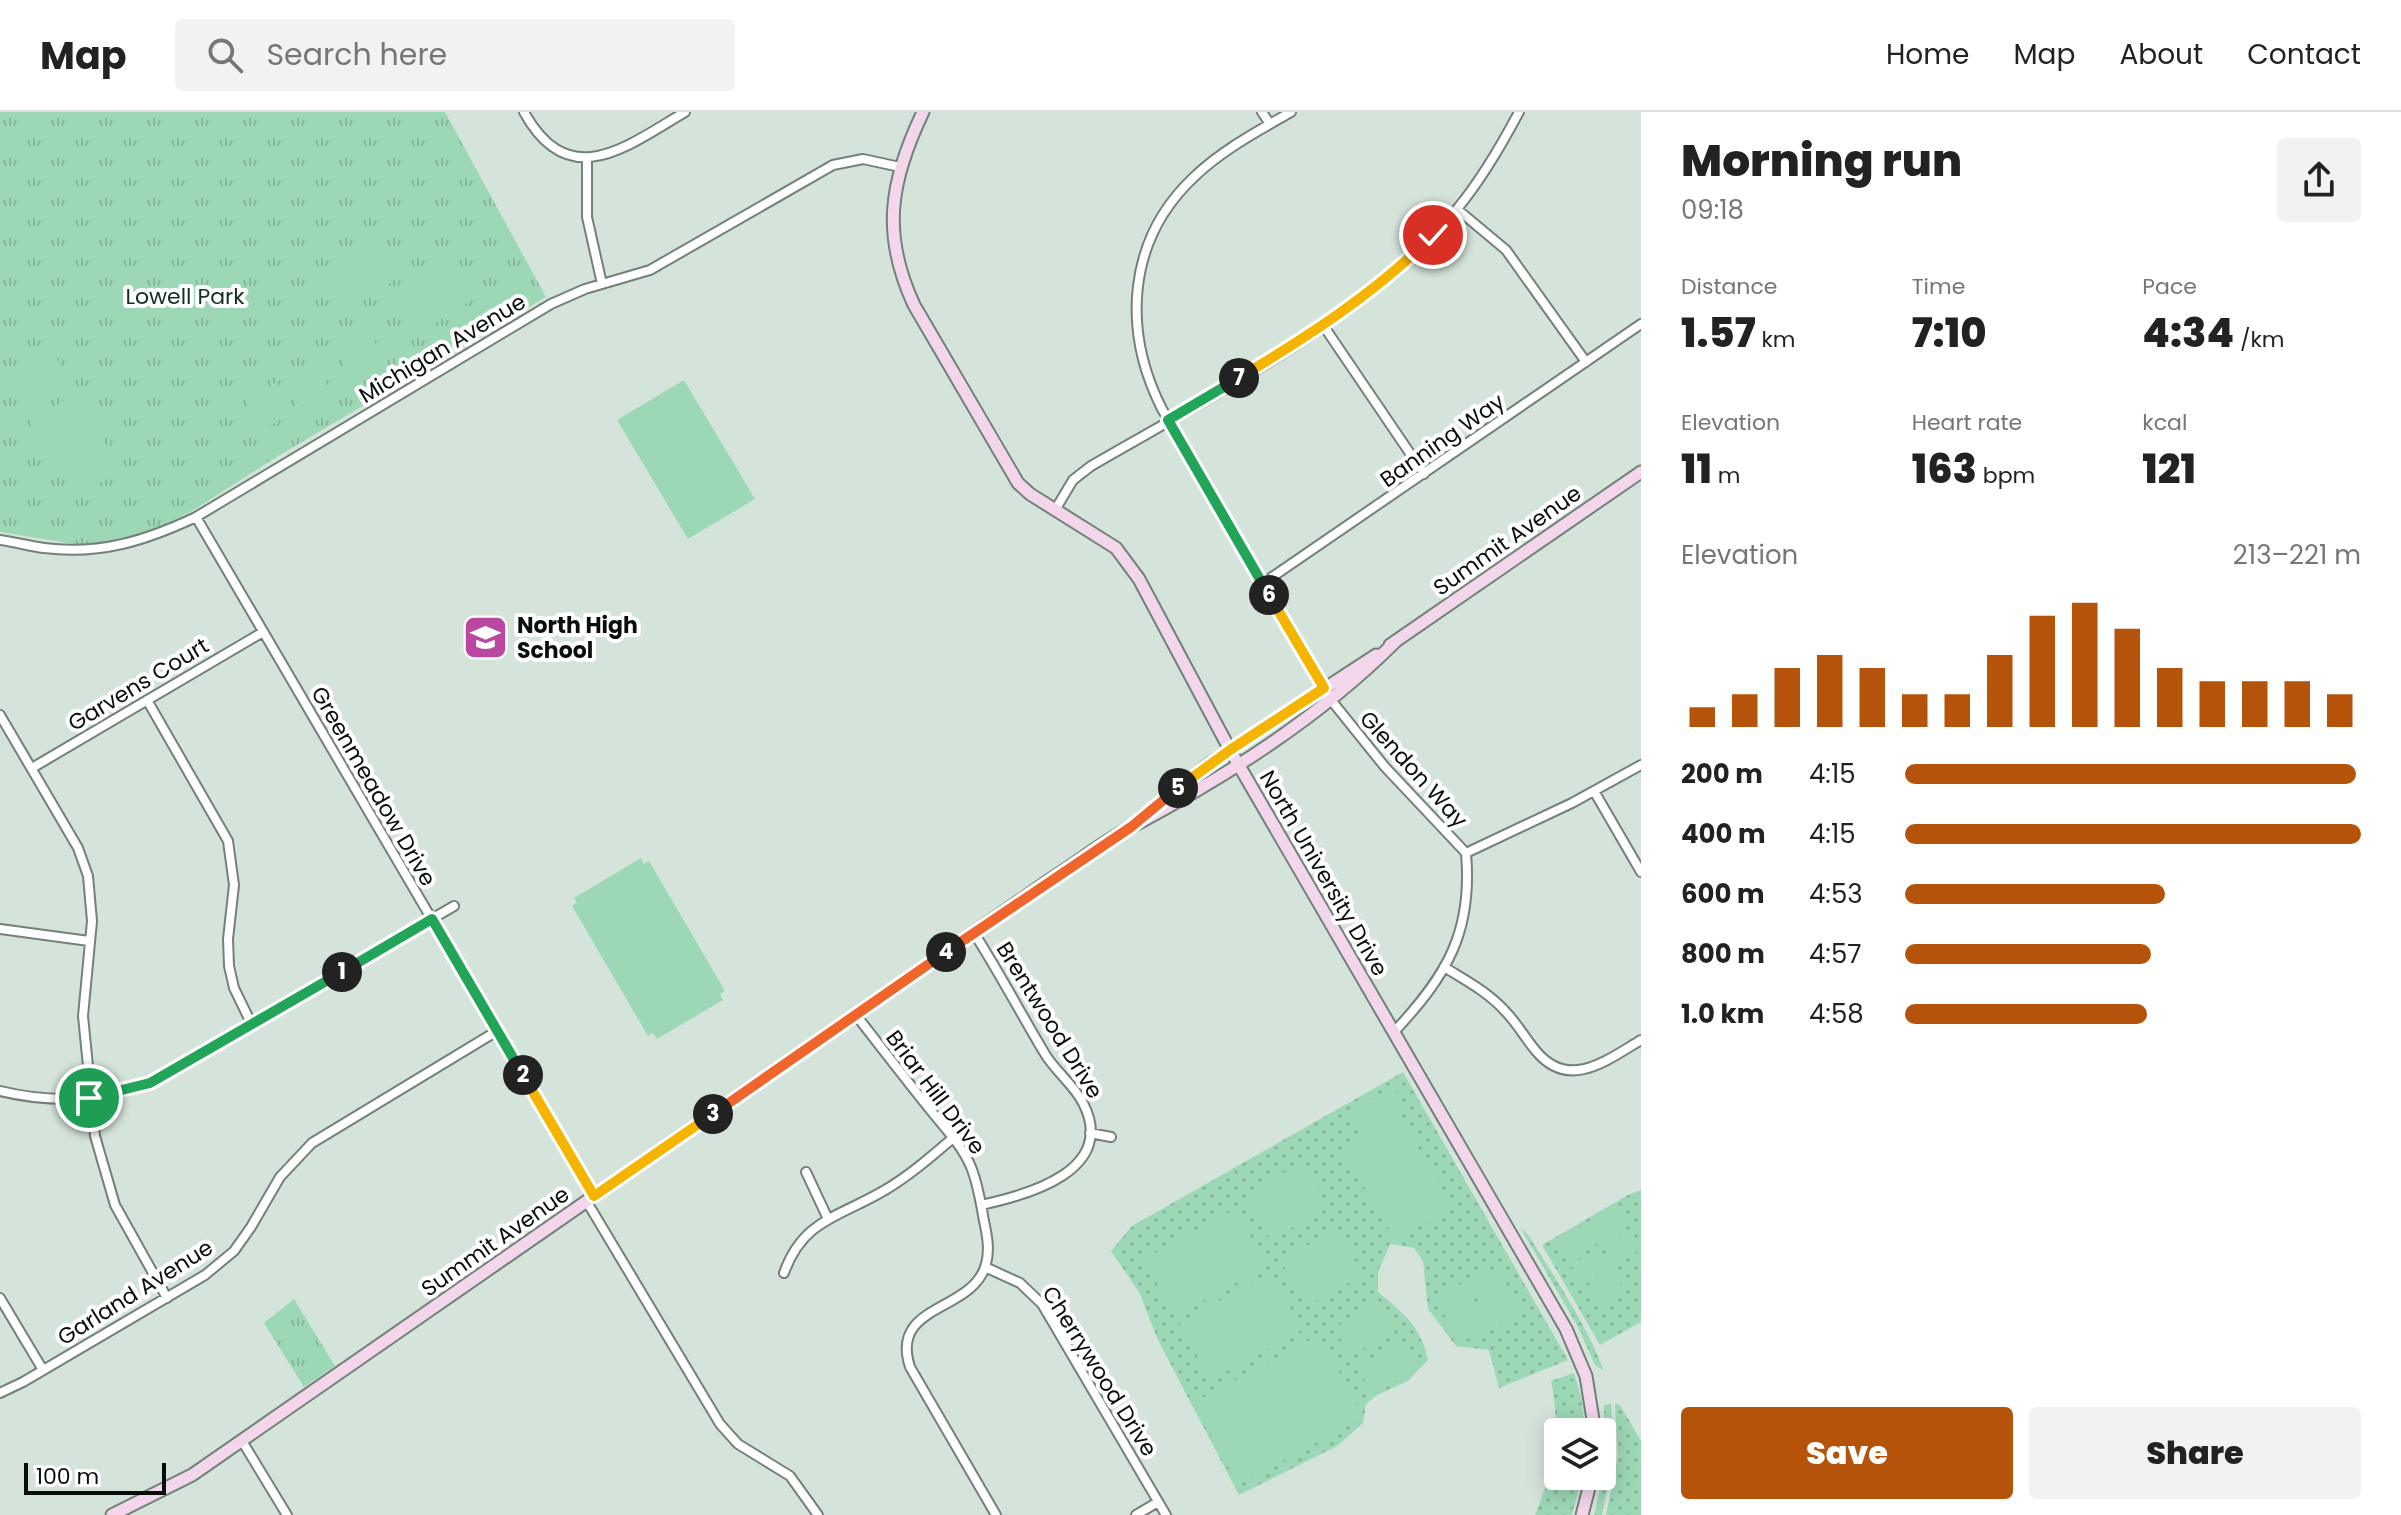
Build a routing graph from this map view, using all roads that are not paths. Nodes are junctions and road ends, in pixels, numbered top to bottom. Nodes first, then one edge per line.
1 (524, 112) edge
2 (685, 112) edge
3 (923, 112) edge
4 (1262, 112) edge
5 (1291, 112) edge
6 (1519, 112) edge
7 (1270, 124) junction
8 (587, 159) junction
9 (900, 167) junction
10 (1457, 209) junction
11 (602, 284) junction
12 (1641, 324) edge
13 (1323, 325) junction
14 (1586, 362) junction
15 (1168, 420) junction
16 (1641, 472) edge
17 (1424, 474) junction
18 (1055, 510) junction
19 (196, 517) junction
20 (0, 540) edge
21 (1262, 584) junction
22 (263, 632) junction
23 (1396, 641) junction
24 (1324, 688) junction
25 (147, 700) junction
26 (1331, 700) junction
27 (0, 715) edge
28 (1230, 750) junction
29 (1239, 765) junction
30 (1641, 765) edge
31 (32, 768) junction
32 (1594, 791) junction
33 (1131, 827) junction
34 (1466, 853) junction
35 (1641, 872) edge
36 (454, 906) dead end
37 (432, 919) junction
38 (0, 929) edge
39 (974, 933) junction
40 (89, 941) junction
41 (1444, 967) junction
42 (856, 1015) junction
43 (252, 1025) junction
44 (497, 1031) junction
45 (1394, 1032) junction
46 (1641, 1040) edge
47 (0, 1091) edge
48 (89, 1098) junction
49 (1090, 1133) junction
50 (1111, 1137) dead end
51 (953, 1138) junction
52 (806, 1172) dead end
53 (591, 1199) junction
54 (981, 1205) junction
55 (828, 1219) junction
56 (985, 1267) junction
57 (784, 1273) dead end
58 (0, 1298) edge
59 (167, 1298) junction
60 (43, 1370) junction
61 (0, 1393) edge
62 (1593, 1418) edge
63 (242, 1441) junction
64 (1588, 1490) edge
65 (1158, 1502) junction
66 (112, 1515) edge
67 (287, 1515) edge
68 (818, 1515) edge
69 (996, 1515) edge
70 (1136, 1515) edge
71 (1166, 1515) edge
72 (1582, 1515) edge

1 - 8 street
2 - 8 street
3 - 9 main road, North University Drive
4 - 7 street
5 - 7 street
6 - 10 street
7 - 15 street
8 - 11 street
9 - 11 street, Michigan Avenue
9 - 18 main road, North University Drive
10 - 13 street
10 - 14 street
11 - 19 street, Michigan Avenue
12 - 14 street, Banning Way
13 - 15 street
13 - 17 street
14 - 17 street, Banning Way
15 - 18 street
15 - 21 street
16 - 23 main road, Summit Avenue
17 - 21 street, Banning Way
18 - 28 main road, North University Drive
19 - 20 street, Michigan Avenue
19 - 22 street, Greenmeadow Drive
21 - 24 street
22 - 25 street, Garvens Court
22 - 37 street, Greenmeadow Drive
23 - 24 main road, Summit Avenue
23 - 26 main road, Summit Avenue
24 - 28 main road, Summit Avenue
25 - 31 street, Garvens Court
25 - 43 street
26 - 29 main road, Summit Avenue
26 - 34 street, Glendon Way
27 - 31 street
28 - 29 main road, North University Drive
28 - 33 main road, Summit Avenue
29 - 33 main road, Summit Avenue
29 - 45 main road, North University Drive
30 - 32 street
31 - 40 street
32 - 34 street
32 - 35 street
33 - 39 main road, Summit Avenue
34 - 41 street, Glendon Way
36 - 37 street
37 - 43 street
37 - 44 street, Greenmeadow Drive
38 - 40 street
39 - 42 main road, Summit Avenue
39 - 49 street, Brentwood Drive
40 - 48 street
41 - 45 street, Glendon Way
41 - 46 street
42 - 51 street, Briar Hill Drive
42 - 53 main road, Summit Avenue
43 - 48 street
44 - 53 street, Greenmeadow Drive
44 - 59 street, Garland Avenue
45 - 62 main road, North University Drive
47 - 48 street
48 - 59 street
49 - 50 street
49 - 54 street, Brentwood Drive
51 - 54 street, Briar Hill Drive
51 - 55 street
52 - 55 street
53 - 63 main road, Summit Avenue
53 - 68 street, Greenmeadow Drive
54 - 56 street, Briar Hill Drive
55 - 57 street
56 - 65 street, Cherrywood Drive
56 - 69 street
58 - 60 street
59 - 60 street, Garland Avenue
60 - 61 street, Garland Avenue
63 - 66 main road, Summit Avenue
63 - 67 street
64 - 72 main road
65 - 70 street
65 - 71 street, Cherrywood Drive

